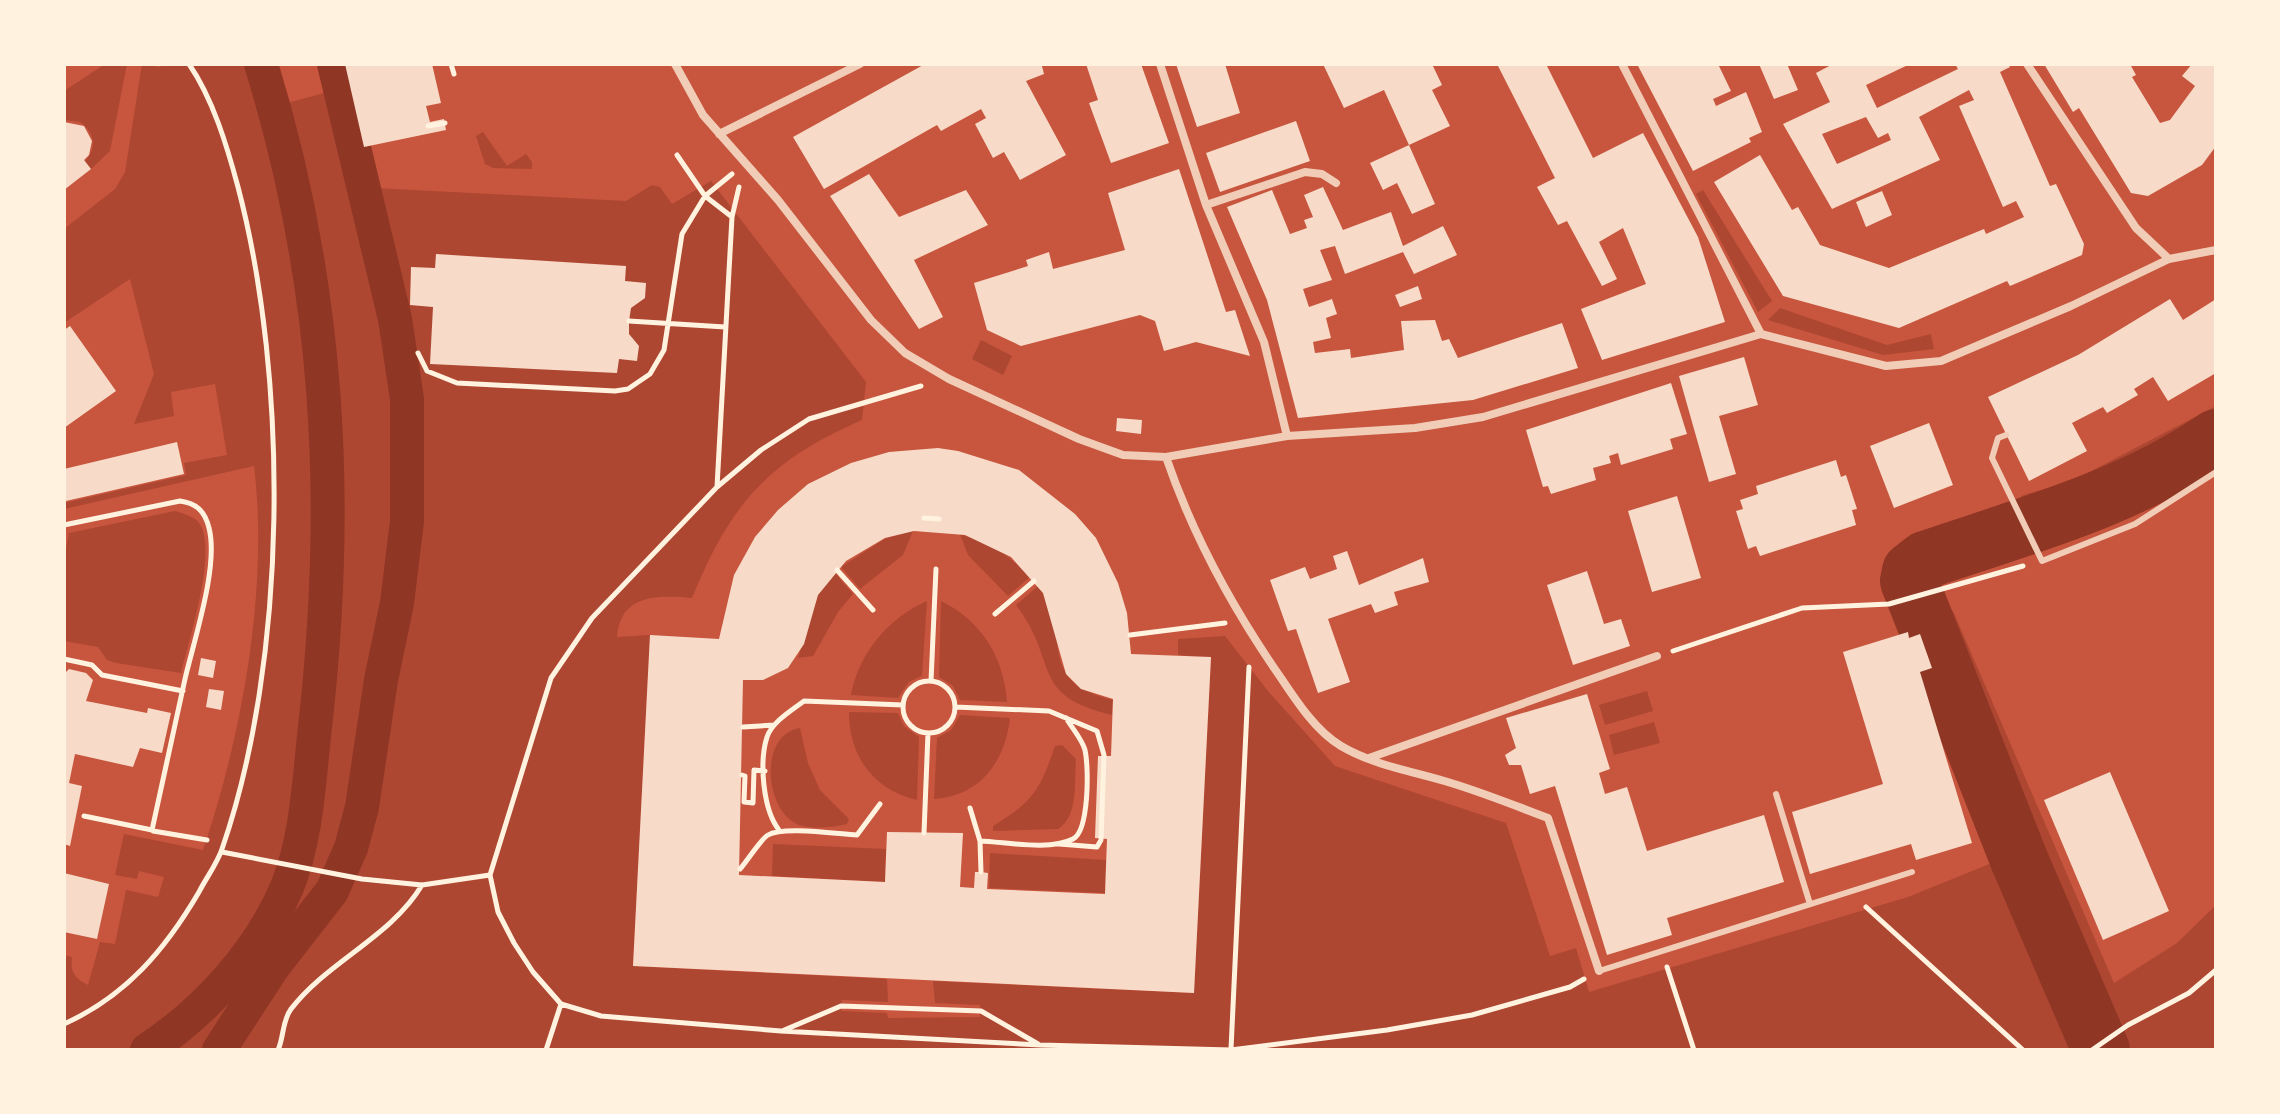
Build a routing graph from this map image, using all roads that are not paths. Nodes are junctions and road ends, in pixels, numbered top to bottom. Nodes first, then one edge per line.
1 (675, 64) edge
2 (860, 64) edge
3 (1160, 64) edge
4 (1622, 64) edge
5 (2027, 64) edge
6 (719, 134) junction
7 (1336, 183) dead end
8 (1206, 205) junction
9 (2216, 250) edge
10 (2169, 259) junction
11 (1761, 334) junction
12 (2006, 435) dead end
13 (1287, 436) junction
14 (1166, 457) junction
15 (2216, 472) edge
16 (1657, 656) road end
17 (1369, 758) junction
18 (1776, 794) dead end
19 (1912, 872) dead end
20 (1810, 904) junction
21 (1599, 971) joint

1 - 6 street
2 - 6 street
3 - 8 street
4 - 11 street
5 - 10 street
6 - 14 street
7 - 8 street
8 - 13 street
9 - 10 street
10 - 11 street
11 - 13 street
12 - 15 lane
13 - 14 street
14 - 17 street
16 - 17 street
17 - 21 street
18 - 20 lane
19 - 20 lane
20 - 21 lane

